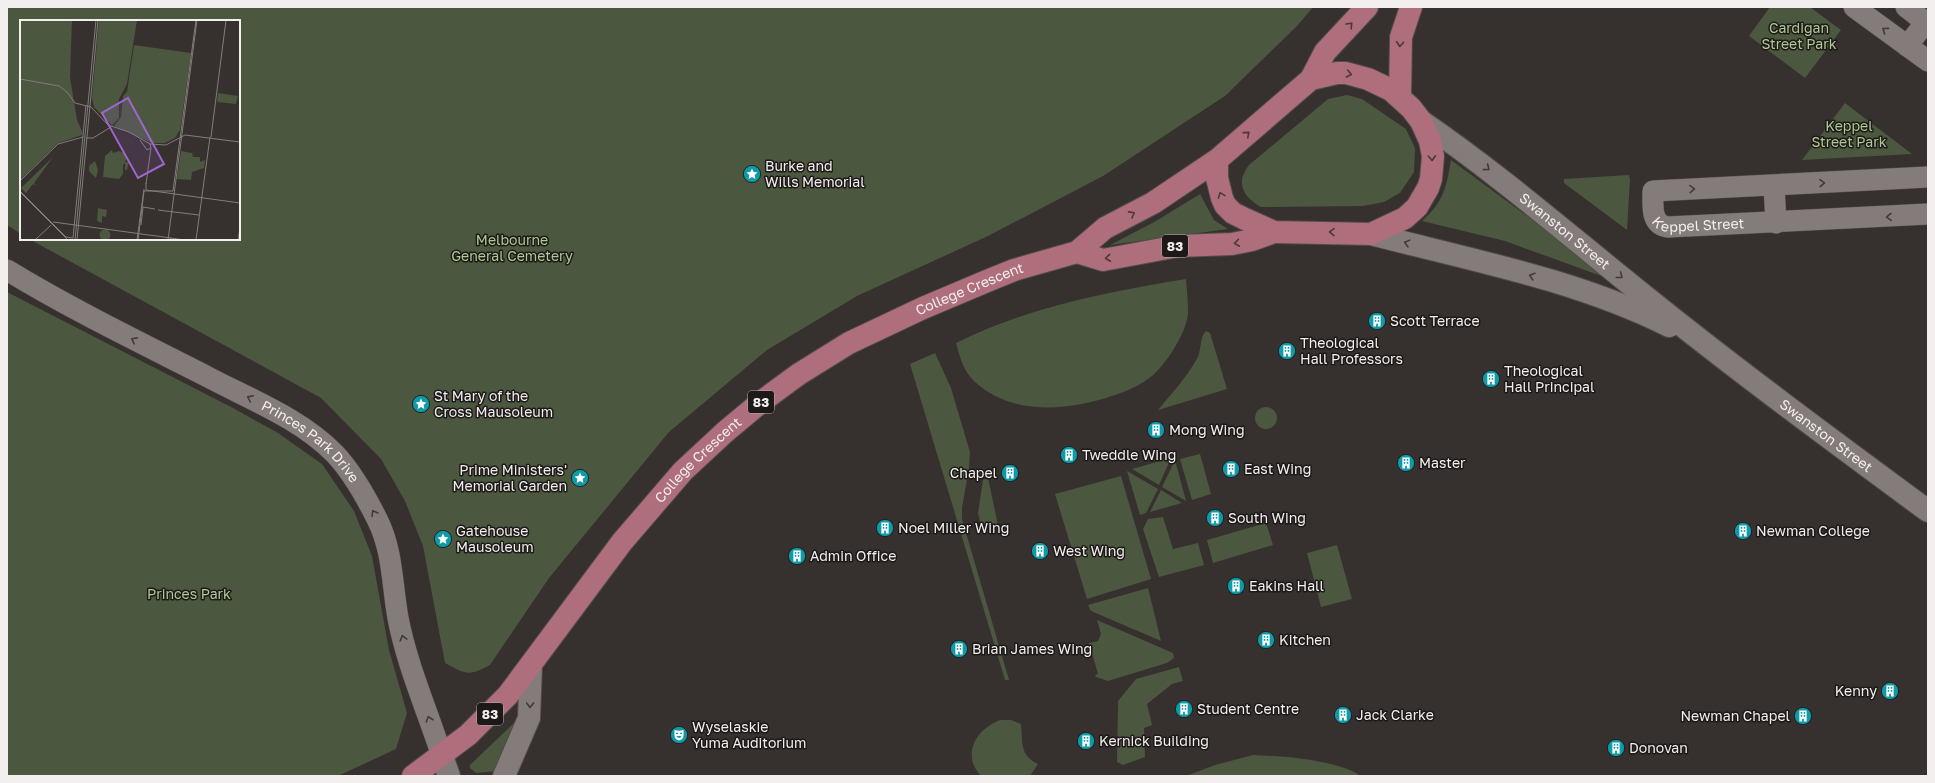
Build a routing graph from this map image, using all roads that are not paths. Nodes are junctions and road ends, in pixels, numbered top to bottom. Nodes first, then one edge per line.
1 (1367, 7) edge
2 (1410, 7) edge
3 (1854, 7) edge
4 (1906, 7) edge
5 (1927, 23) edge
6 (1907, 46) junction
7 (1928, 61) edge
8 (1311, 79) junction
9 (1400, 97) junction
10 (1421, 121) junction
11 (1218, 160) junction
12 (1928, 177) edge
13 (1774, 186) junction
14 (1928, 214) edge
15 (1776, 223) junction
16 (1274, 232) junction
17 (1371, 234) junction
18 (1077, 252) junction
19 (7, 270) edge
20 (1706, 345) junction
21 (1928, 511) edge
22 (531, 666) junction
23 (442, 756) junction
24 (413, 776) edge
25 (448, 776) edge
26 (504, 776) edge

8 -> 1 highway, 83
2 -> 9 highway
6 -> 3 street
4 - 5 street
5 - 6 street
6 - 7 street
8 -> 9 highway, 83
11 -> 8 highway, 83
9 - 10 highway, 83
10 -> 17 highway, 83
10 -> 20 main road, Swanston Street
16 -> 11 highway, 83
18 -> 11 highway, College Crescent / 83
13 -> 12 street, Keppel Street
13 - 15 street
15 -> 13 street, Keppel Street
14 -> 15 street, Keppel Street
17 -> 16 highway, 83
16 -> 18 highway, 83
20 -> 17 main road, Swanston Street
18 - 22 highway, College Crescent / 83
23 -> 19 street, Princes Park Drive
20 - 21 main road, Swanston Street
22 - 23 highway, College Crescent / 83
22 -> 26 main road
23 - 24 highway, 83
23 - 25 main road

